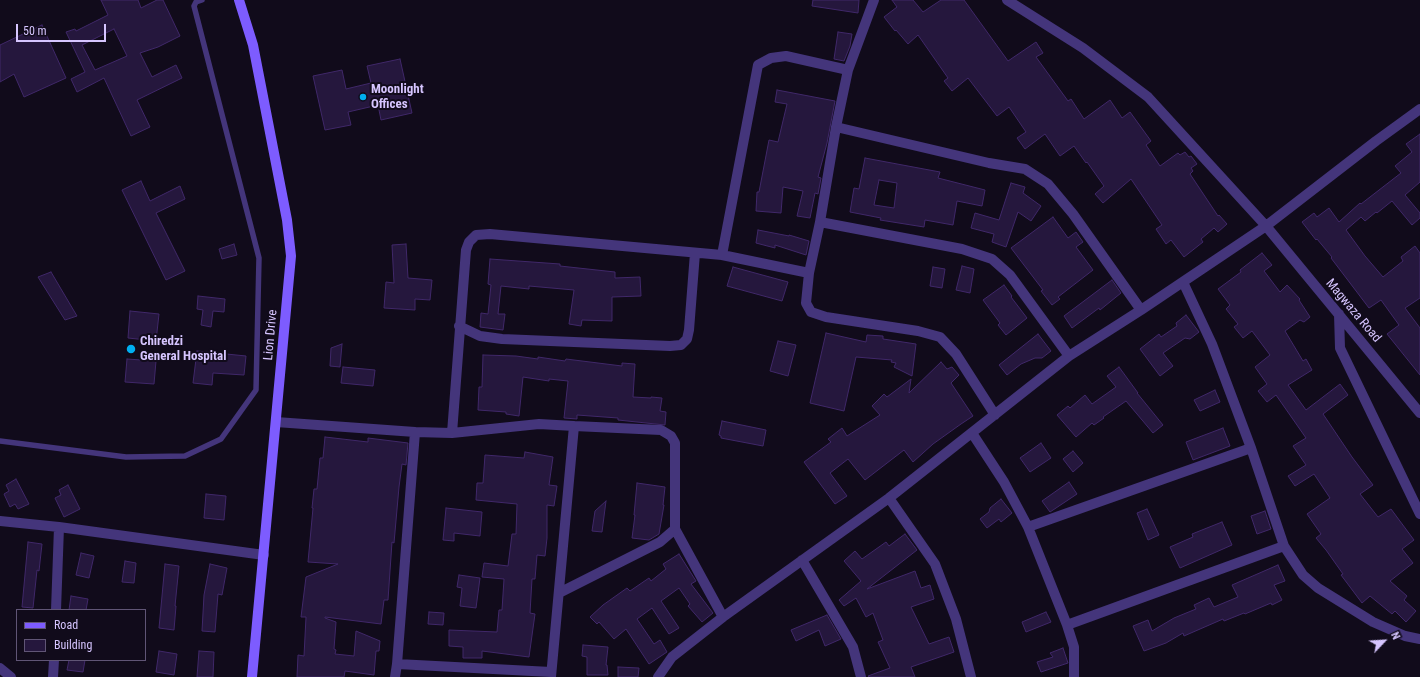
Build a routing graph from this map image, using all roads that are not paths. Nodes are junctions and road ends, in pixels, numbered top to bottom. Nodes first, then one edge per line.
1 (202, 0) edge
2 (239, 0) edge
3 (874, 0) edge
4 (1007, 0) edge
5 (848, 70) junction
6 (1420, 109) edge
7 (836, 127) junction
8 (820, 222) junction
9 (1266, 226) junction
10 (695, 253) junction
11 (722, 255) junction
12 (809, 273) junction
13 (1183, 282) junction
14 (1141, 310) junction
15 (1339, 314) junction
16 (459, 326) junction
17 (1068, 356) junction
18 (1420, 413) edge
19 (995, 415) junction
20 (276, 422) junction
21 (574, 426) junction
22 (415, 432) junction
23 (452, 433) junction
24 (972, 433) junction
25 (0, 441) edge
26 (1251, 448) junction
27 (889, 498) junction
28 (1420, 514) edge
29 (0, 522) edge
30 (59, 527) junction
31 (1028, 527) junction
32 (675, 529) junction
33 (1284, 546) junction
34 (264, 555) junction
35 (802, 560) junction
36 (559, 592) junction
37 (56, 609) edge
38 (723, 617) junction
39 (1067, 625) junction
40 (1420, 639) edge
41 (54, 661) edge
42 (397, 664) junction
43 (0, 668) edge
44 (551, 674) edge
45 (11, 677) edge
46 (53, 677) edge
47 (252, 677) edge
48 (395, 677) edge
49 (658, 677) edge
50 (860, 677) edge
51 (970, 677) edge
52 (1074, 677) edge

1 - 25 lane
2 - 20 street, Lion Drive
3 - 5 street
4 - 9 street, Magwaza Road
5 - 7 street
5 - 11 street
6 - 9 street
7 - 8 street
7 - 14 street
8 - 12 street
8 - 17 street
9 - 13 street
9 - 15 street, Magwaza Road
10 - 11 street
10 - 16 street
10 - 16 street
11 - 12 street
12 - 19 street
13 - 14 street
13 - 26 street
14 - 17 street
15 - 18 street, Magwaza Road
15 - 28 street
16 - 23 street
17 - 19 street
19 - 24 street
20 - 22 street
20 - 34 street, Lion Drive
21 - 23 street
21 - 32 street
21 - 36 street
22 - 23 street
22 - 42 street
24 - 27 street
24 - 31 street
26 - 31 street
26 - 33 street
27 - 35 street
27 - 51 street
29 - 30 street
30 - 34 street
30 - 37 street
31 - 39 street
32 - 36 street
32 - 38 street
33 - 39 street
33 - 40 street
34 - 47 street, Lion Drive
35 - 38 street
35 - 50 street
36 - 44 street
38 - 49 street
39 - 52 street
41 - 46 street
42 - 44 street
42 - 48 street
43 - 45 street

